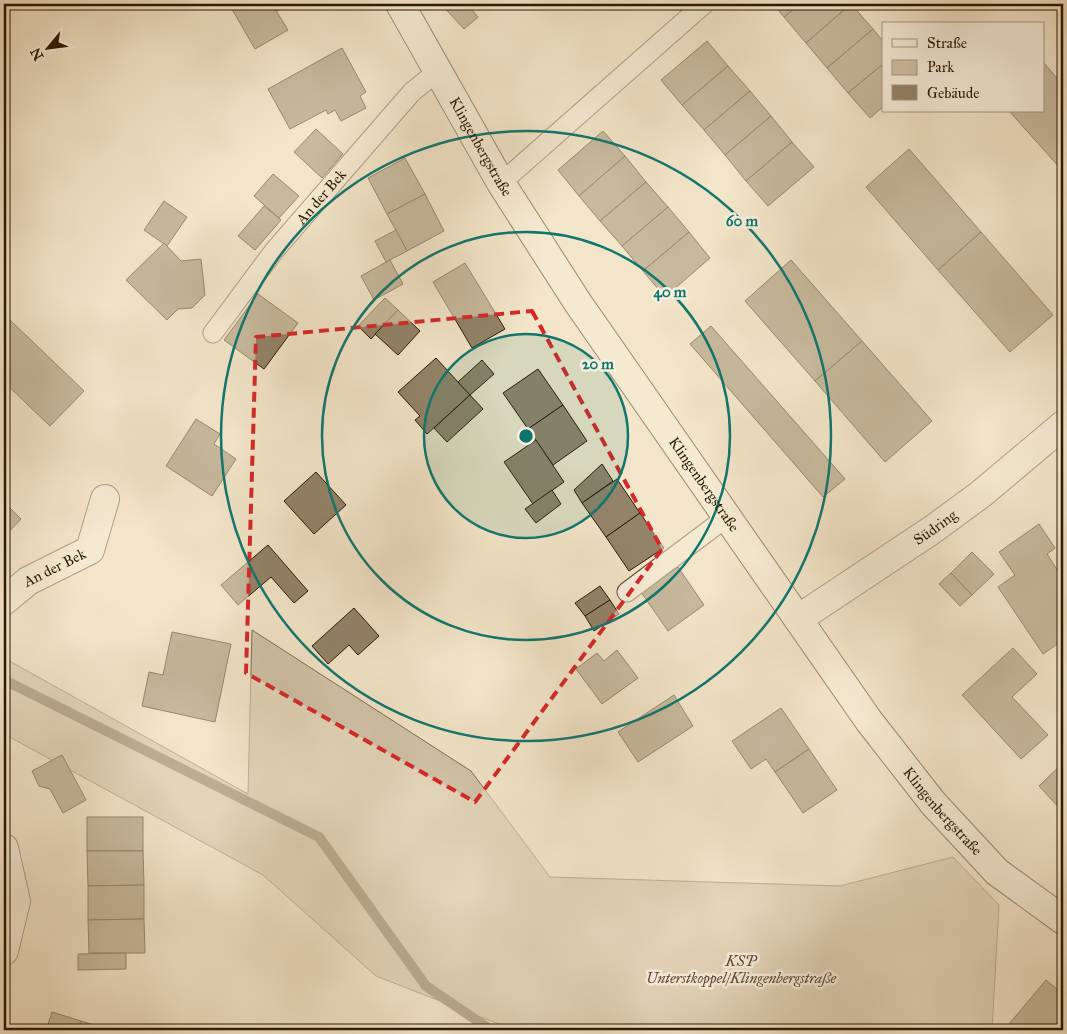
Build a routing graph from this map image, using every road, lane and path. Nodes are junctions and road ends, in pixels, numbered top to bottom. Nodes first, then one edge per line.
1 (400, 4) edge
2 (704, 4) edge
3 (438, 71) junction
4 (501, 183) junction
5 (213, 333) dead end
6 (1063, 424) edge
7 (105, 499) dead end
8 (727, 517) junction
9 (627, 592) dead end
10 (4, 601) edge
11 (798, 619) junction
12 (4, 848) edge
13 (1063, 920) edge
14 (4, 951) edge

1 - 3 street, Klingenbergstraße
2 - 4 lane
3 - 4 street, Klingenbergstraße
3 - 5 lane, An der Bek
4 - 8 street, Klingenbergstraße
6 - 11 street, Südring
7 - 10 street, An der Bek
8 - 9 lane
8 - 11 street, Klingenbergstraße
11 - 13 street, Klingenbergstraße
12 - 14 street

